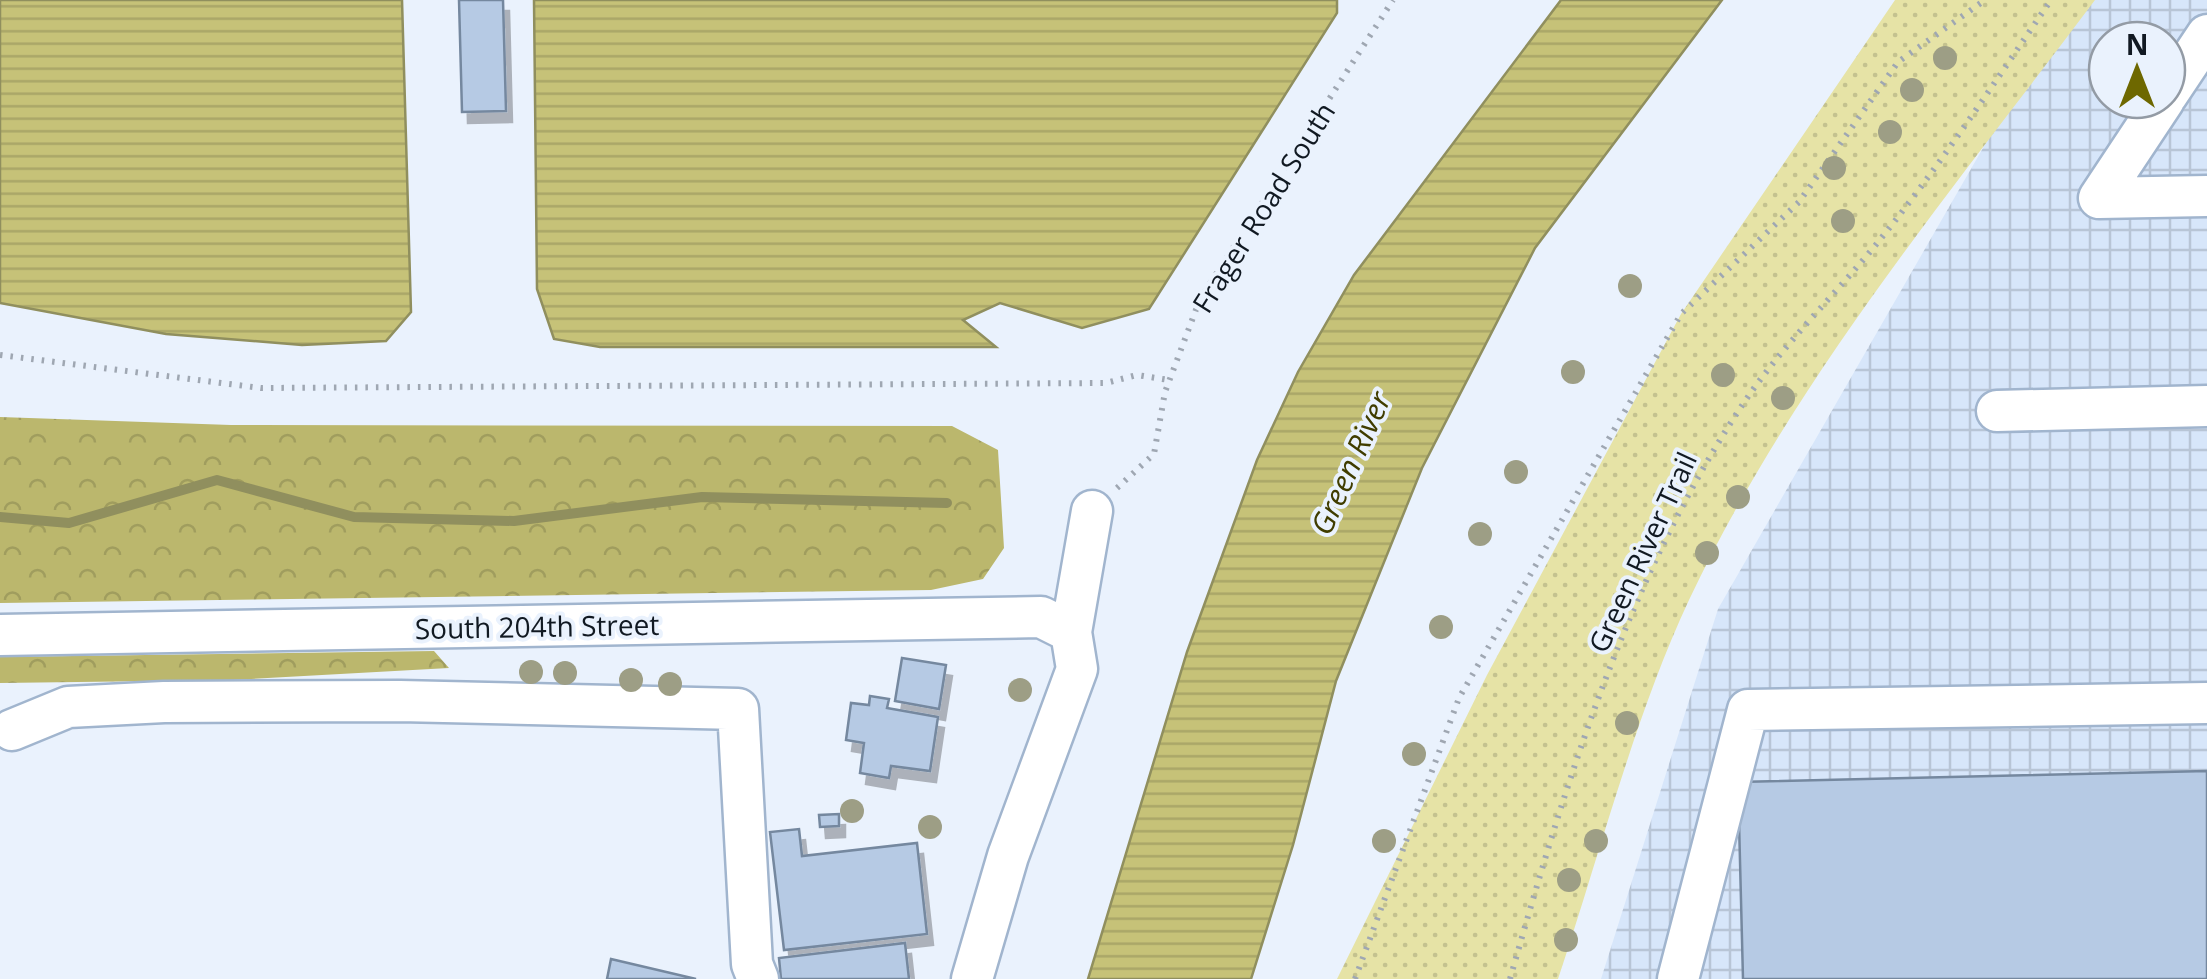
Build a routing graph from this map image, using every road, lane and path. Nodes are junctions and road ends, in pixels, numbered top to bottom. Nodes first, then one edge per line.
1 (1393, 0) edge
2 (1985, 0) edge
3 (2052, 0) edge
4 (2207, 34) edge
5 (2187, 64) edge
6 (2150, 120) edge
7 (2207, 196) edge
8 (0, 355) edge
9 (1169, 380) junction
10 (2207, 406) edge
11 (1997, 411) dead end
12 (1092, 511) joint
13 (1072, 632) junction
14 (0, 635) edge
15 (2207, 703) edge
16 (12, 730) dead end
17 (758, 979) edge
18 (972, 979) edge
19 (1355, 979) edge
20 (1510, 979) edge
21 (1678, 979) edge

1 - 9 path, Frager Road South
2 - 19 path
3 - 20 path, Green River Trail
4 - 5 street
6 - 7 street
8 - 9 path
9 - 12 path, Frager Road South
10 - 11 street
12 - 13 street
13 - 14 street, South 204th Street
13 - 18 street
15 - 21 street
16 - 17 street

